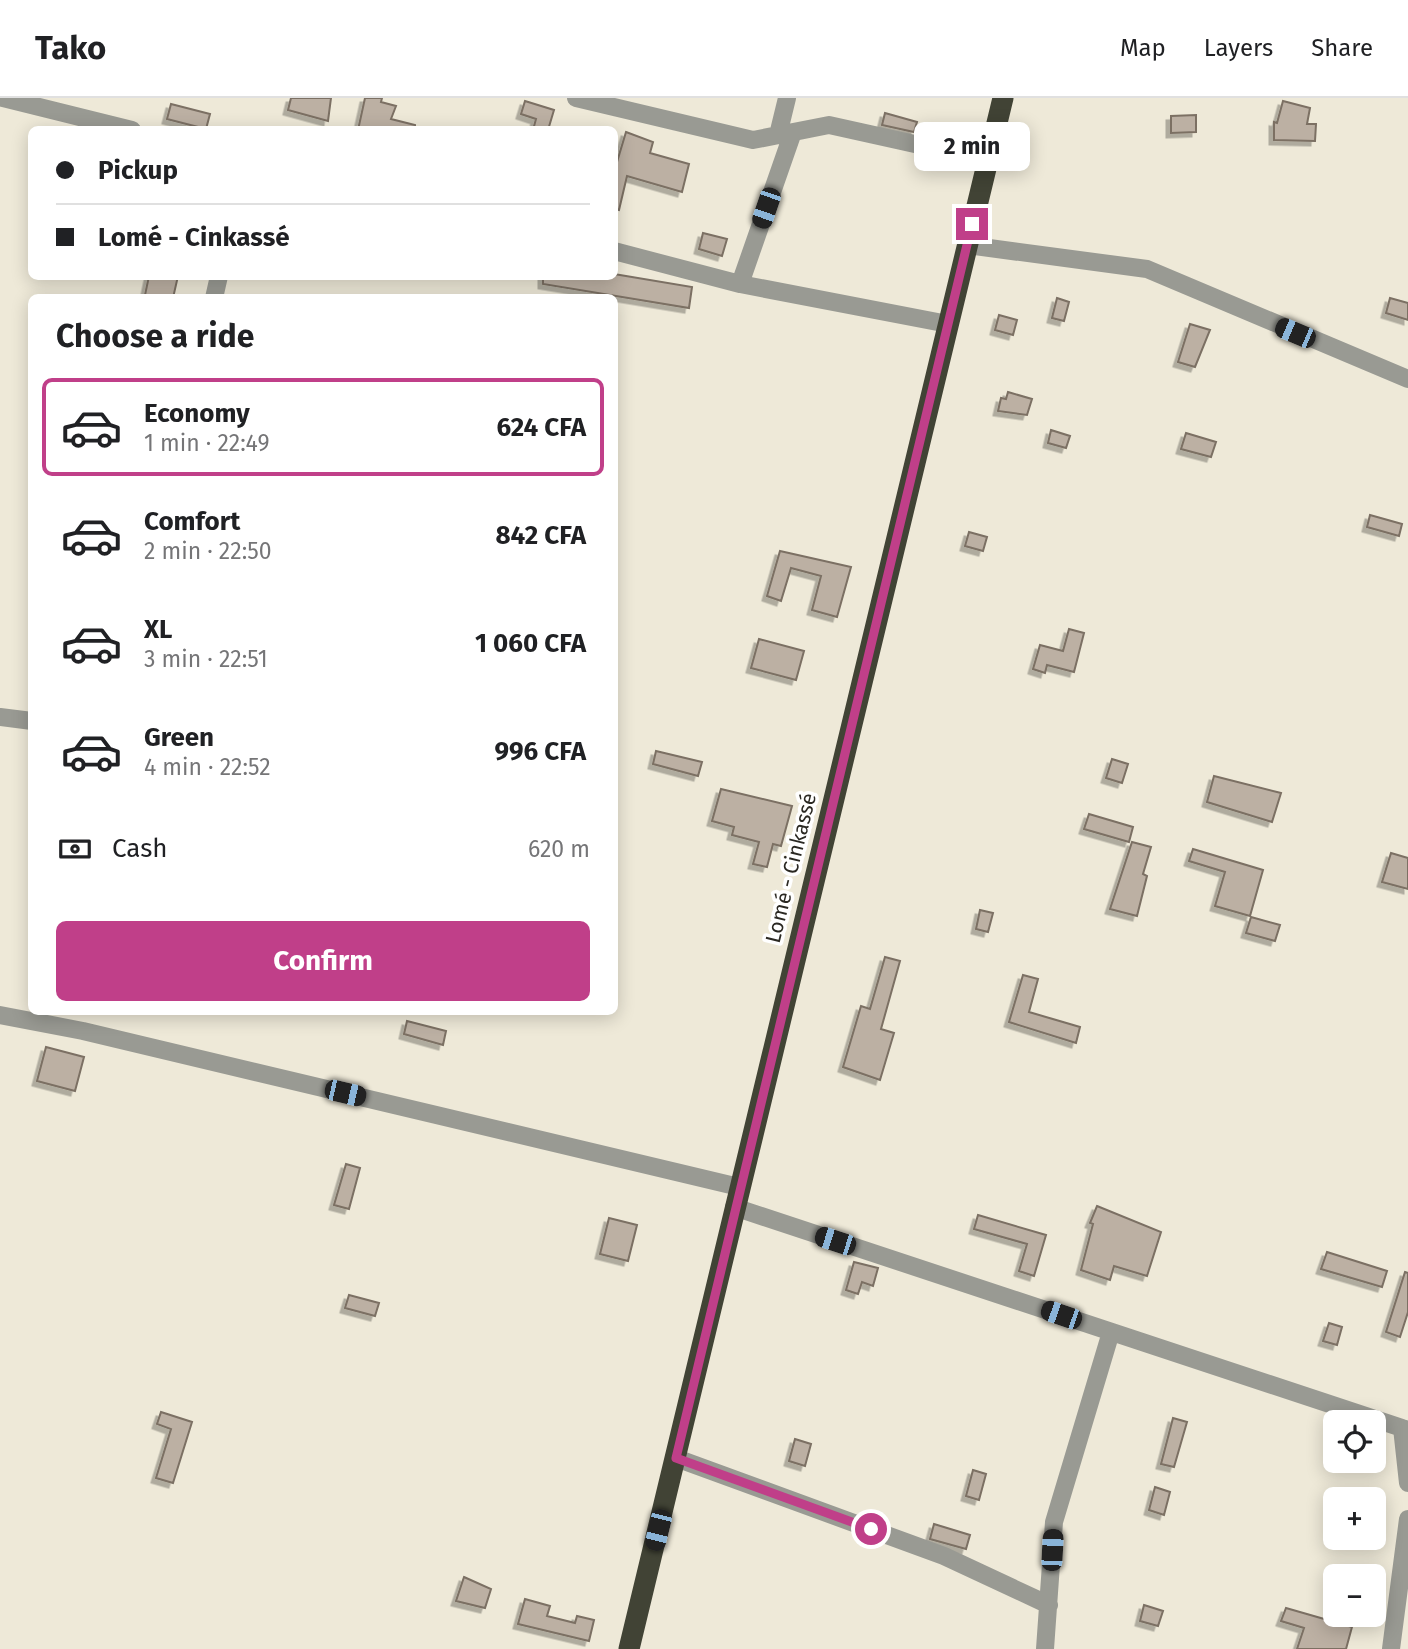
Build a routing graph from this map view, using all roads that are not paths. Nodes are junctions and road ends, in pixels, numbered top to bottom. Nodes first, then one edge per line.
1 (4, 98) edge
2 (576, 98) edge
3 (787, 98) edge
4 (1003, 98) edge
5 (116, 126) edge
6 (785, 134) junction
7 (988, 160) junction
8 (967, 245) junction
9 (618, 252) edge
10 (740, 284) junction
11 (948, 324) junction
12 (1408, 379) edge
13 (0, 717) edge
14 (28, 720) edge
15 (0, 1015) edge
16 (736, 1197) junction
17 (1111, 1332) junction
18 (1405, 1429) edge
19 (676, 1458) junction
20 (1408, 1483) edge
21 (1408, 1519) edge
22 (1049, 1605) junction
23 (629, 1649) edge
24 (1045, 1649) edge
25 (1391, 1649) edge

1 - 5 street
2 - 6 street
3 - 6 street
4 - 7 highway, Lomé - Cinkassé
6 - 7 street
6 - 10 street
7 - 8 highway, Lomé - Cinkassé
8 - 11 highway, Lomé - Cinkassé
8 - 12 street
9 - 10 street
10 - 11 street
11 - 16 highway, Lomé - Cinkassé
13 - 14 street
15 - 16 street
16 - 17 street
16 - 19 highway, Lomé - Cinkassé
17 - 18 street
17 - 22 street
18 - 20 street
19 - 22 street
19 - 23 highway, Lomé - Cinkassé
21 - 25 street
22 - 24 street

